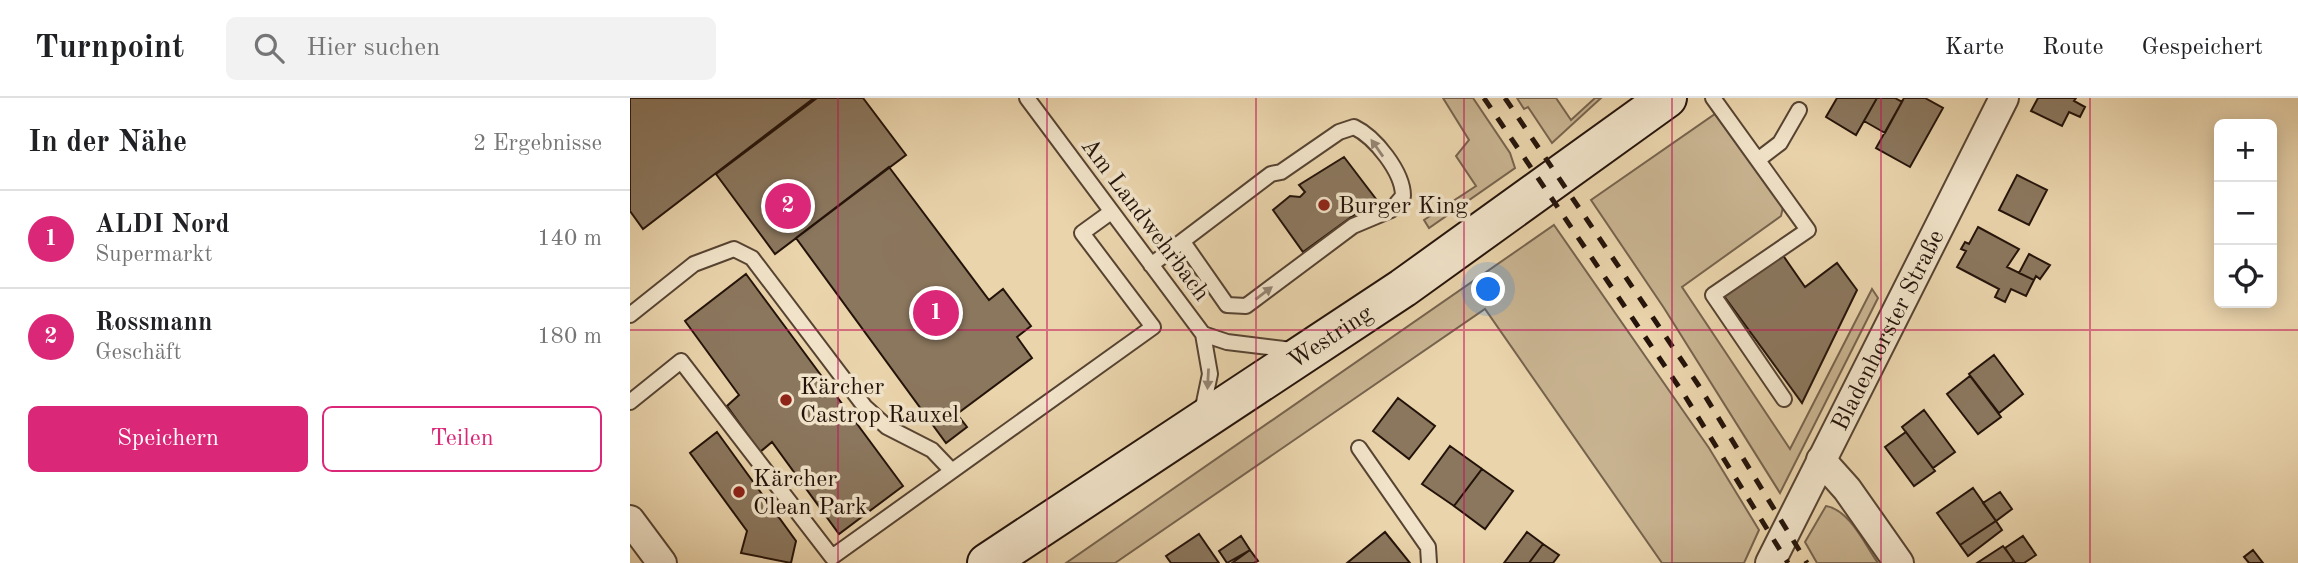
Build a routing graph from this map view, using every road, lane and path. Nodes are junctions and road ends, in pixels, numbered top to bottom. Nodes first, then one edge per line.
1 (1027, 98) edge
2 (1667, 98) edge
3 (1713, 98) edge
4 (2004, 98) edge
5 (1799, 110) dead end
6 (1759, 159) junction
7 (1111, 212) junction
8 (1183, 242) junction
9 (1151, 265) junction
10 (630, 315) edge
11 (1203, 334) junction
12 (1311, 348) junction
13 (1784, 399) dead end
14 (630, 402) edge
15 (1199, 423) junction
16 (1359, 448) dead end
17 (1821, 460) junction
18 (953, 471) junction
19 (630, 520) edge
20 (662, 563) edge
21 (987, 563) edge
22 (1429, 563) edge
23 (1770, 563) edge
24 (1899, 563) edge

1 - 7 lane, Am Landwehrbach
2 - 12 main road, Westring
3 - 6 lane
4 - 17 street, Bladenhorster Straße
5 - 6 lane
6 - 13 lane
7 - 9 lane, Am Landwehrbach
7 - 18 lane
8 -> 8 lane
8 - 9 lane
9 - 11 lane, Am Landwehrbach
10 - 18 lane
11 - 12 lane, Am Landwehrbach
11 -> 15 lane, Am Landwehrbach
12 - 15 main road, Westring
14 - 18 lane
15 - 21 main road, Westring
16 - 22 lane
17 - 23 street, Bladenhorster Straße
17 - 24 street
19 - 20 street

